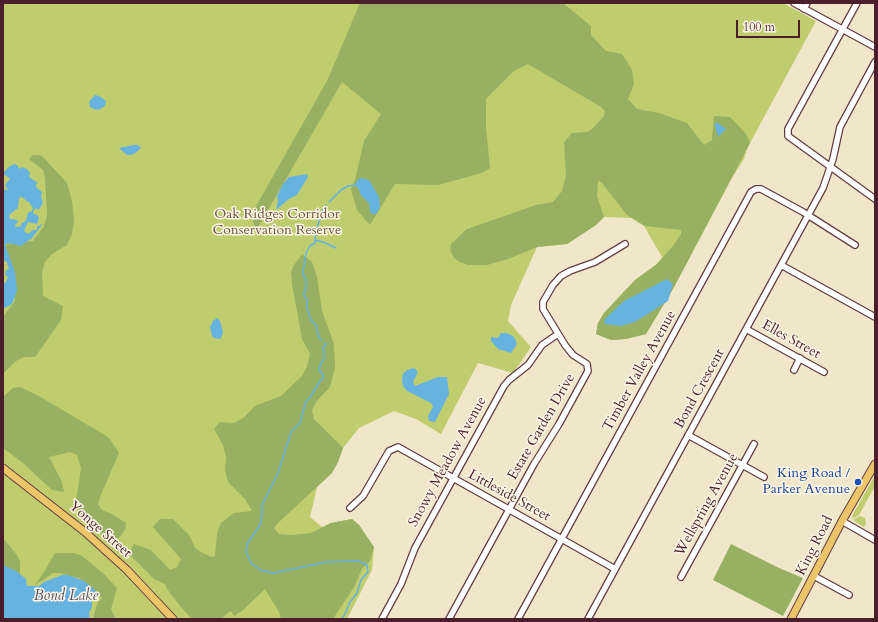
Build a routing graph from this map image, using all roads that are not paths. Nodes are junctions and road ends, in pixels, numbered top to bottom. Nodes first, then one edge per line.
1 (794, 3) edge
2 (857, 3) edge
3 (806, 6) edge
4 (843, 30) junction
5 (875, 47) edge
6 (875, 62) edge
7 (830, 167) junction
8 (875, 199) edge
9 (808, 215) junction
10 (625, 244) dead end
11 (855, 245) dead end
12 (781, 265) junction
13 (875, 317) edge
14 (746, 329) junction
15 (558, 334) junction
16 (800, 358) junction
17 (794, 370) dead end
18 (824, 372) dead end
19 (688, 435) junction
20 (754, 444) dead end
21 (875, 464) edge
22 (742, 465) junction
23 (3, 468) edge
24 (764, 477) dead end
25 (453, 479) junction
26 (350, 508) dead end
27 (509, 510) junction
28 (842, 521) junction
29 (562, 538) junction
30 (875, 540) edge
31 (615, 569) junction
32 (814, 576) junction
33 (681, 577) dead end
34 (849, 595) dead end
35 (173, 619) edge
36 (382, 619) edge
37 (450, 619) edge
38 (518, 619) edge
39 (588, 619) edge
40 (791, 619) edge

1 - 3 street
2 - 4 street
3 - 4 street
4 - 5 street
4 - 7 street
6 - 7 street, Bond Crescent
7 - 8 street
7 - 9 street, Bond Crescent
9 - 11 street, Timber Valley Avenue
9 - 12 street, Bond Crescent
9 - 29 street, Timber Valley Avenue
10 - 15 street, Estate Garden Drive
12 - 13 street
12 - 14 street, Bond Crescent
14 - 16 street, Elles Street
14 - 19 street, Bond Crescent
15 - 25 street, Snowy Meadow Avenue
15 - 27 street, Estate Garden Drive
16 - 17 street
16 - 18 street, Elles Street
19 - 22 street
19 - 31 street, Bond Crescent
20 - 22 street, Wellspring Avenue
21 - 28 main road, King Road
22 - 24 street
22 - 33 street, Wellspring Avenue
23 - 35 main road, Yonge Street
25 - 26 street, Littleside Street
25 - 27 street, Littleside Street
25 - 36 street, Snowy Meadow Avenue
27 - 29 street, Littleside Street
27 - 37 street, Estate Garden Drive
28 - 30 street
28 - 32 main road, King Road
29 - 31 street, Littleside Street
29 - 38 street, Timber Valley Avenue
31 - 39 street, Bond Crescent
32 - 34 street
32 - 40 main road, King Road

